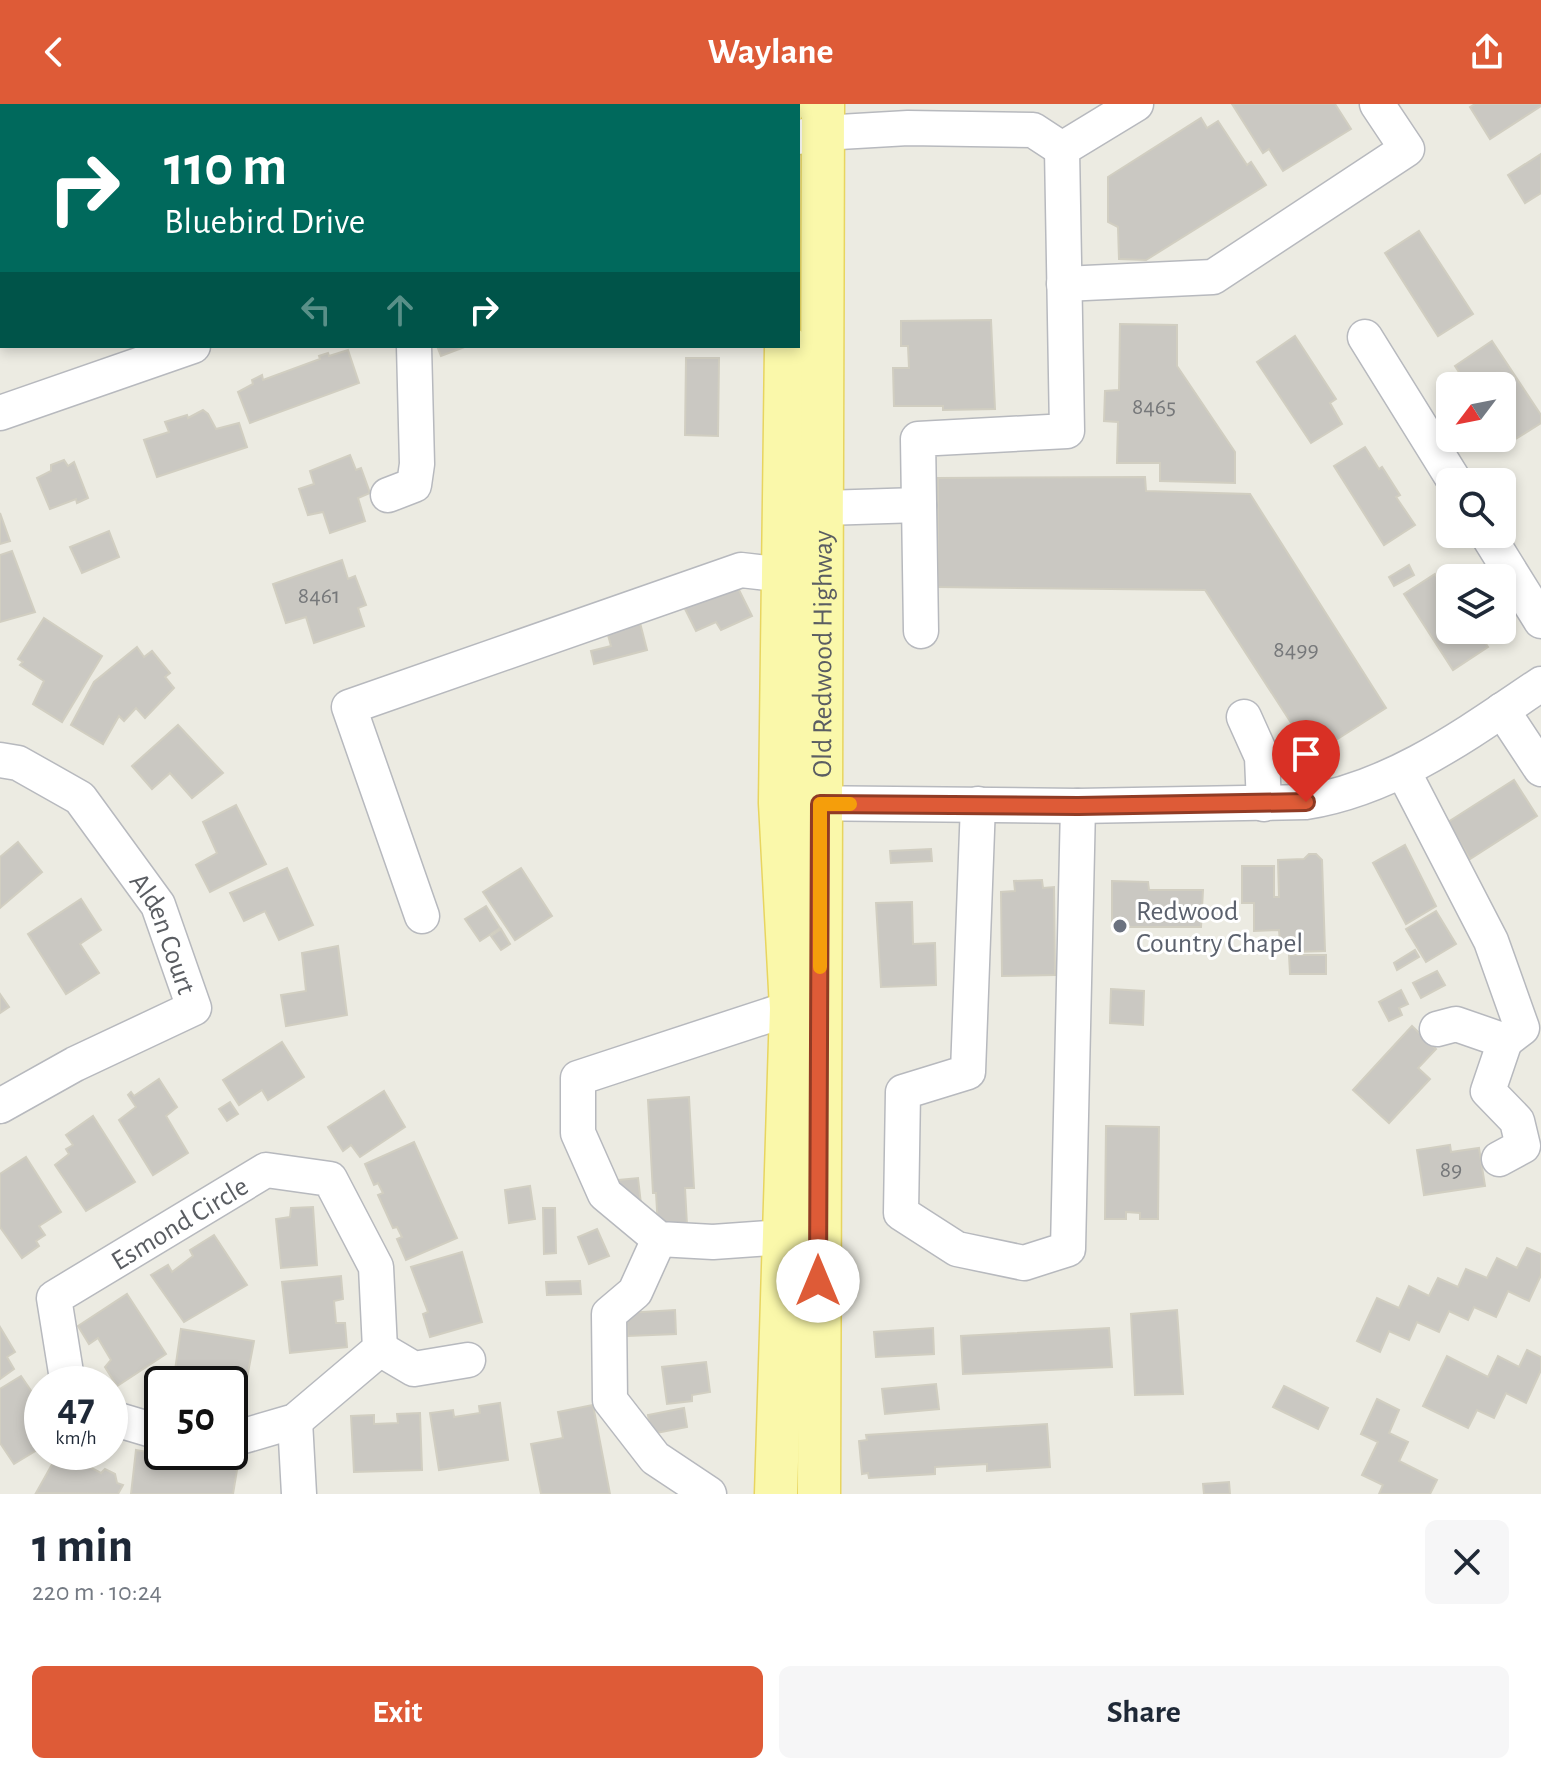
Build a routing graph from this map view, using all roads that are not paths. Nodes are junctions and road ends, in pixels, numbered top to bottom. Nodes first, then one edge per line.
1 (1136, 104) edge
2 (1377, 104) edge
3 (910, 116) edge
4 (814, 124) edge
5 (1062, 149) junction
6 (1064, 284) junction
7 (1365, 337) dead end
8 (187, 348) edge
9 (414, 348) edge
10 (786, 348) edge
11 (0, 413) edge
12 (1446, 468) edge
13 (388, 495) dead end
14 (919, 505) junction
15 (824, 508) junction
16 (1496, 548) edge
17 (783, 575) junction
18 (1541, 621) edge
19 (921, 631) dead end
20 (1541, 684) edge
21 (1502, 710) junction
22 (1244, 717) dead end
23 (0, 760) edge
24 (1541, 769) edge
25 (1403, 771) junction
26 (800, 804) junction
27 (978, 804) junction
28 (1264, 804) junction
29 (1078, 806) junction
30 (422, 916) dead end
31 (791, 1008) junction
32 (1437, 1029) dead end
33 (1505, 1041) junction
34 (0, 1106) edge
35 (1499, 1159) dead end
36 (784, 1237) junction
37 (659, 1239) junction
38 (380, 1349) junction
39 (468, 1360) dead end
40 (65, 1366) edge
41 (295, 1421) junction
42 (248, 1435) edge
43 (299, 1494) edge
44 (709, 1494) edge
45 (776, 1494) edge
46 (819, 1494) edge

1 - 5 street
2 - 6 street
3 - 4 street
3 - 5 street
4 - 15 main road, Old Redwood Highway
5 - 6 street
6 - 14 street
7 - 12 street
8 - 11 street
9 - 13 street
10 - 17 main road, Old Redwood Highway
14 - 15 street
14 - 19 street
15 - 26 main road, Old Redwood Highway
16 - 18 street
17 - 26 main road, Old Redwood Highway
17 - 30 street
20 - 21 street
21 - 24 street
21 - 25 street
22 - 28 street
23 - 34 street, Alden Court
25 - 28 street
25 - 33 street
26 - 27 street
26 - 31 main road, Old Redwood Highway
26 - 46 main road, Old Redwood Highway
27 - 29 street
27 - 29 street
28 - 29 street
31 - 36 main road, Old Redwood Highway
31 - 37 street
32 - 33 street
33 - 35 street
36 - 37 street
36 - 45 main road, Old Redwood Highway
37 - 44 street
38 - 39 street
38 - 40 street, Esmond Circle
38 - 41 street
41 - 42 street
41 - 43 street

